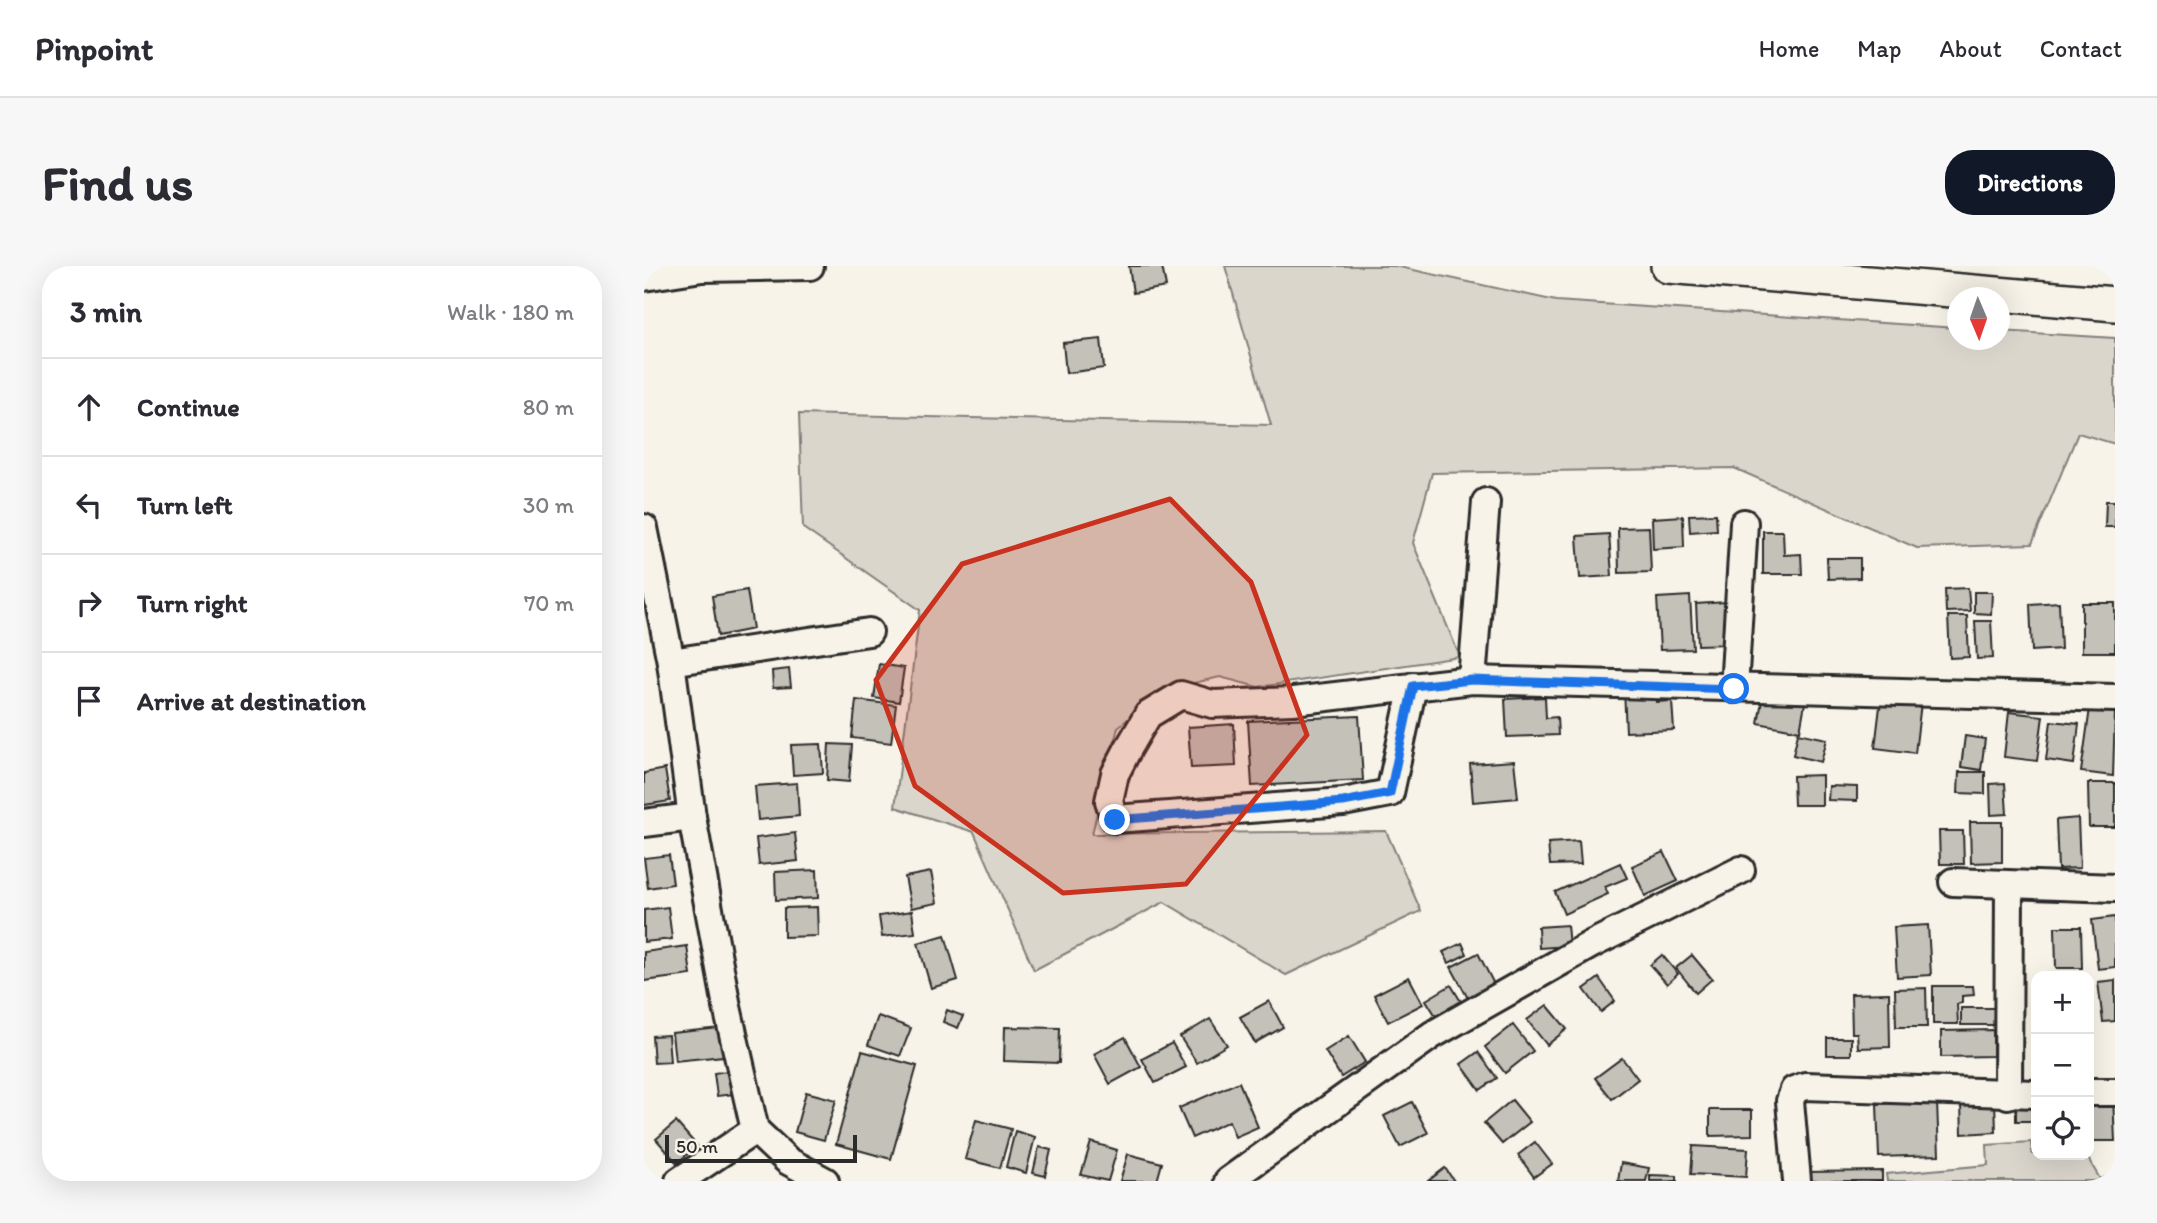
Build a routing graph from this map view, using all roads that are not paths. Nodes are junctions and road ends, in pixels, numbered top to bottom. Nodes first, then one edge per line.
1 (810, 266) edge
2 (1668, 266) edge
3 (644, 277) edge
4 (2115, 304) edge
5 (1486, 502) dead end
6 (1744, 523) dead end
7 (646, 546) edge
8 (869, 632) dead end
9 (671, 662) junction
10 (1472, 680) junction
11 (1413, 686) junction
12 (1734, 689) junction
13 (2115, 698) edge
14 (692, 817) junction
15 (644, 823) edge
16 (1741, 870) dead end
17 (1952, 882) dead end
18 (2009, 885) junction
19 (2115, 888) edge
20 (2094, 1092) edge
21 (2115, 1092) edge
22 (2031, 1094) edge
23 (2008, 1095) junction
24 (755, 1130) junction
25 (679, 1181) edge
26 (825, 1181) edge
27 (1228, 1181) edge
28 (1797, 1181) edge

1 - 3 street
2 - 4 main road
5 - 10 street
6 - 12 street
7 - 9 street
8 - 9 street
9 - 14 street
10 - 11 street
10 - 12 street
11 - 11 street
12 - 13 street
14 - 15 street
14 - 24 street
16 - 27 street
17 - 18 street
18 - 19 street
18 - 23 street
20 - 21 street
22 - 23 street
23 - 28 street
24 - 25 street
24 - 26 street

